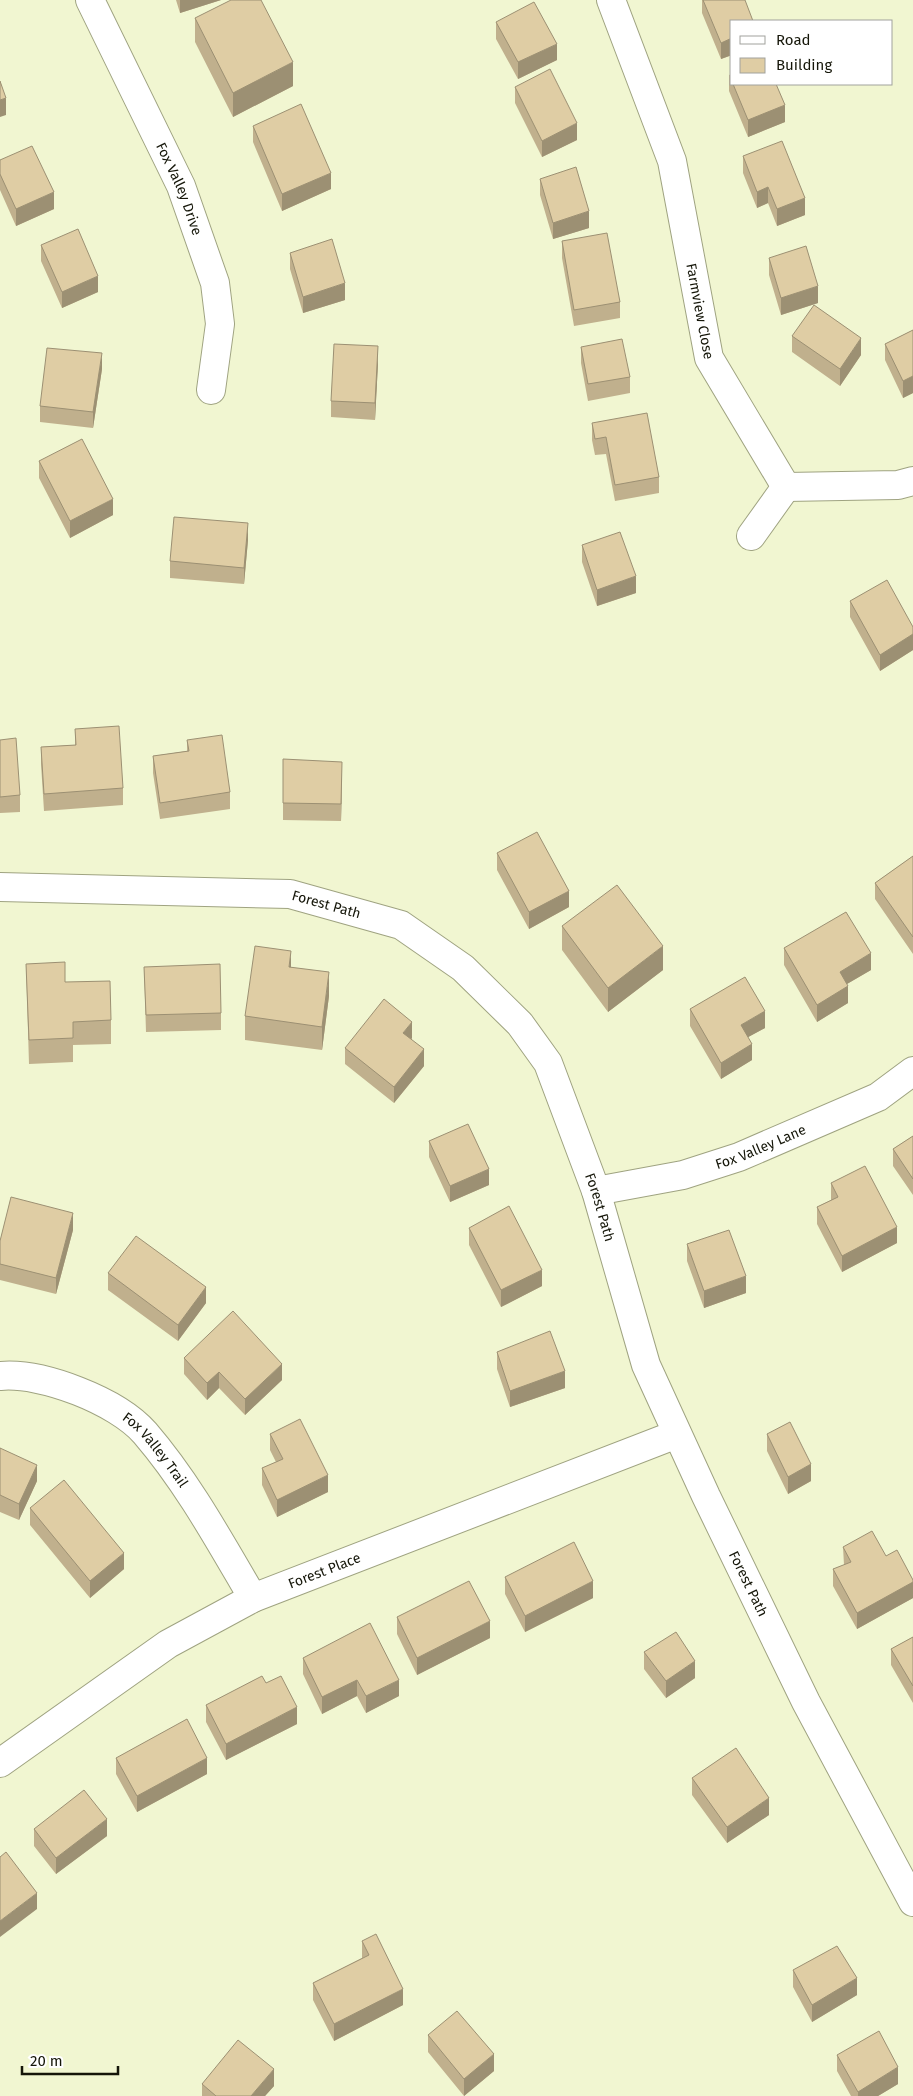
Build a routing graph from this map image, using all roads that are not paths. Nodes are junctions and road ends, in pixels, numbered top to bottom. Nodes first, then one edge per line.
1 (90, 0) edge
2 (611, 0) edge
3 (211, 390) dead end
4 (913, 481) edge
5 (786, 487) junction
6 (751, 536) dead end
7 (0, 887) edge
8 (913, 1071) edge
9 (596, 1191) junction
10 (0, 1376) edge
11 (678, 1434) junction
12 (253, 1598) junction
13 (0, 1763) edge
14 (913, 1902) edge

1 - 3 street, Fox Valley Drive
2 - 5 street, Farmview Close
4 - 5 street
5 - 6 street
7 - 9 street, Forest Path
8 - 9 street, Fox Valley Lane
9 - 11 street, Forest Path
10 - 12 street, Fox Valley Trail
11 - 12 street, Forest Place
11 - 14 street, Forest Path
12 - 13 street, Forest Place

